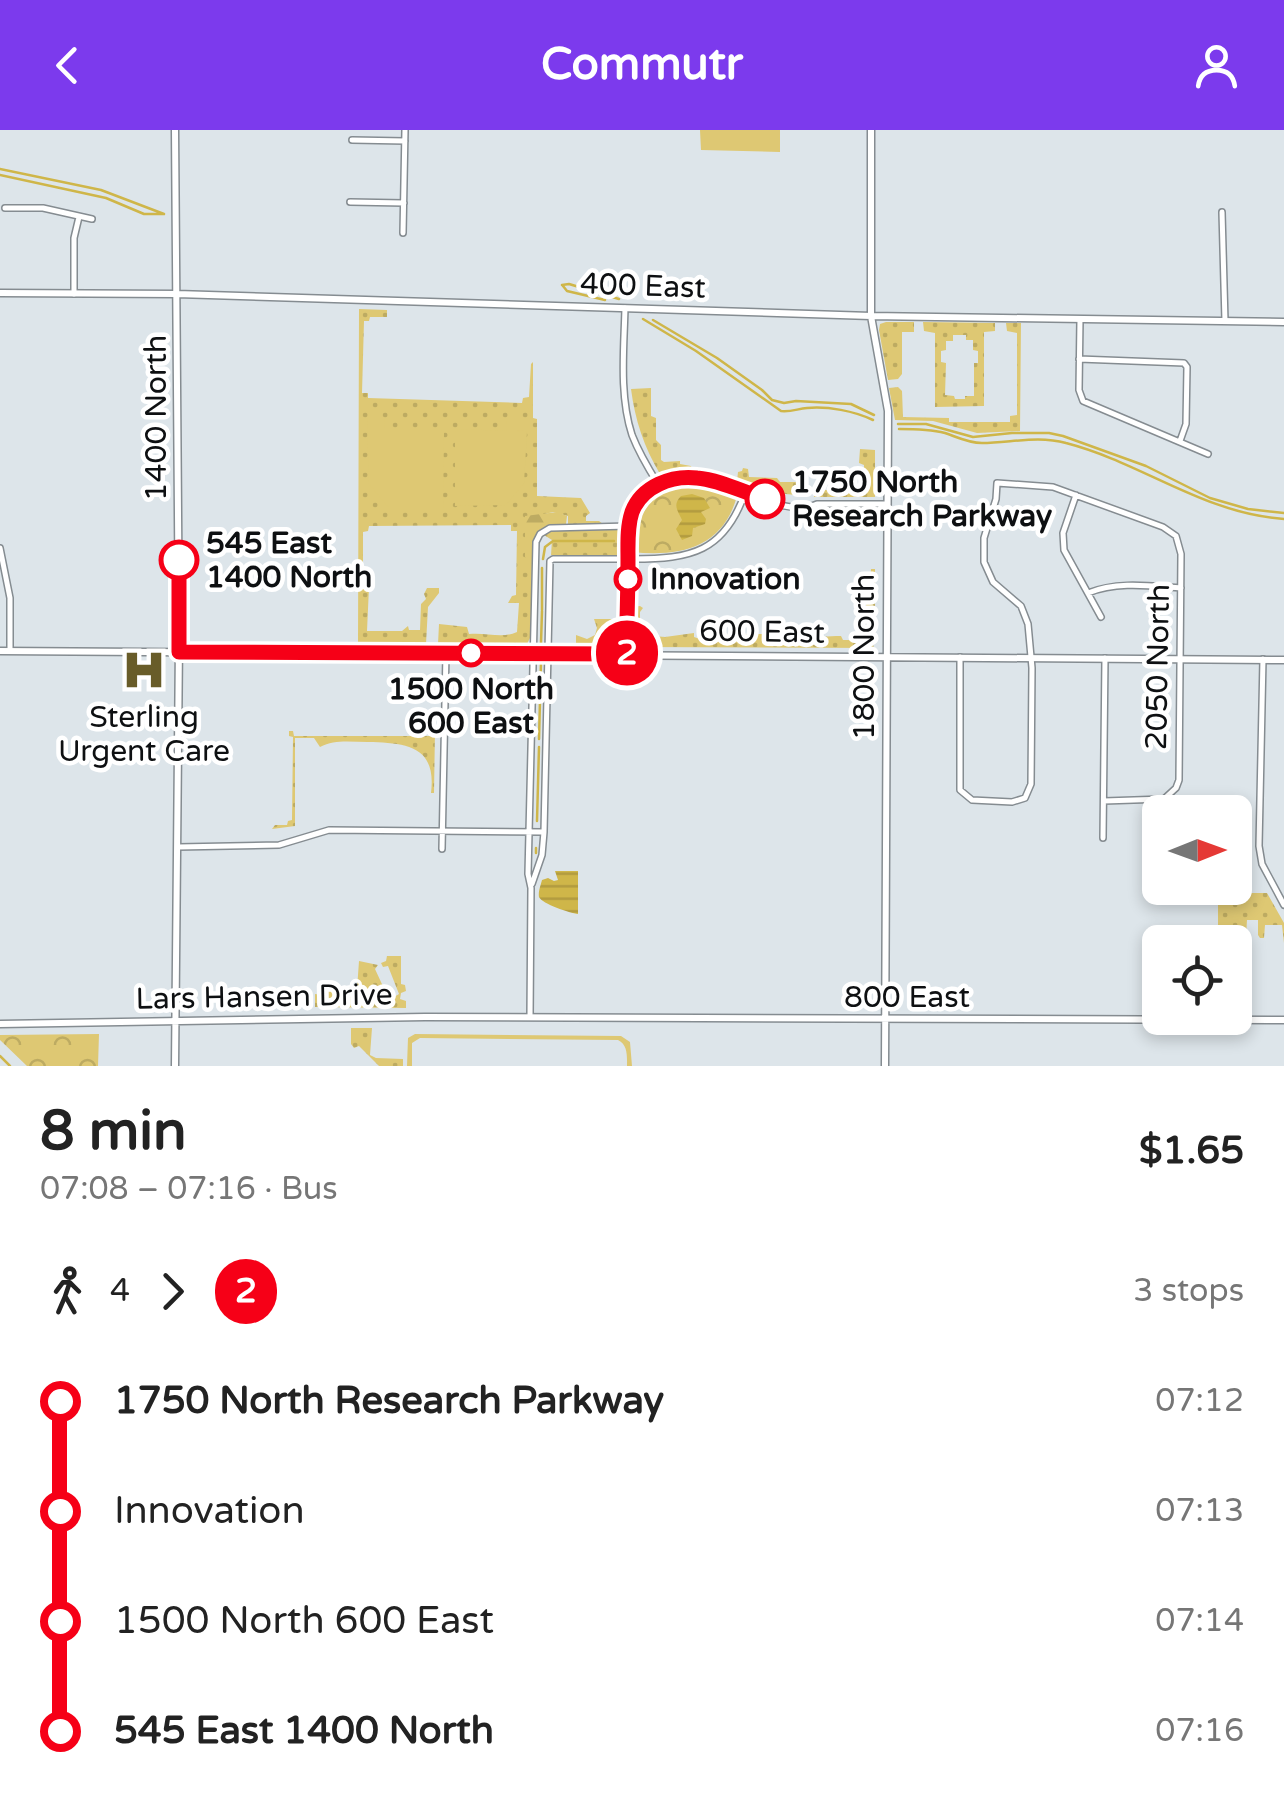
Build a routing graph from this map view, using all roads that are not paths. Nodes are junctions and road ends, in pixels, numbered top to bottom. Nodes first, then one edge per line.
1 (175, 130) edge
2 (405, 130) edge
3 (871, 130) edge
4 (352, 140) dead end
5 (405, 141) junction
6 (350, 202) dead end
7 (404, 203) junction
8 (5, 208) dead end
9 (1222, 212) dead end
10 (79, 216) junction
11 (92, 218) dead end
12 (403, 234) dead end
13 (0, 294) edge
14 (74, 294) junction
15 (177, 294) junction
16 (626, 308) junction
17 (871, 316) junction
18 (1080, 318) junction
19 (1225, 322) junction
20 (1284, 322) edge
21 (1079, 359) junction
22 (1180, 440) junction
23 (1208, 454) dead end
24 (658, 484) junction
25 (745, 493) junction
26 (1076, 496) junction
27 (887, 508) junction
28 (629, 526) junction
29 (0, 548) edge
30 (628, 559) junction
31 (1182, 588) junction
32 (1088, 593) junction
33 (1101, 617) dead end
34 (0, 651) edge
35 (10, 651) junction
36 (179, 652) junction
37 (446, 653) junction
38 (534, 654) junction
39 (548, 654) junction
40 (626, 654) junction
41 (886, 656) junction
42 (960, 657) junction
43 (1030, 657) junction
44 (1105, 658) junction
45 (1181, 658) junction
46 (1263, 660) junction
47 (1284, 660) edge
48 (1104, 801) junction
49 (442, 832) junction
50 (529, 832) junction
51 (544, 832) junction
52 (1103, 838) dead end
53 (178, 847) junction
54 (442, 849) dead end
55 (531, 888) junction
56 (1284, 905) edge
57 (530, 1017) junction
58 (886, 1019) junction
59 (177, 1020) junction
60 (1284, 1020) edge
61 (0, 1024) edge
62 (176, 1066) edge
63 (885, 1066) edge

1 - 15 street, 1400 North
2 - 5 street
3 - 17 street, 1800 North
4 - 5 street
5 - 7 street
6 - 7 street
7 - 12 street
8 - 10 street
9 - 19 street
10 - 11 street
10 - 14 street
13 - 14 street, 400 East
14 - 15 street, 400 East
15 - 16 street, 400 East
15 - 36 street, 1400 North
16 - 17 street, 400 East
16 - 24 street
17 - 18 street, 400 East
17 - 27 street, 1800 North
18 - 19 street, 400 East
18 - 21 street
19 - 20 street, 400 East
21 - 22 street
21 - 22 street
22 - 23 street
24 - 25 street
24 - 28 street
25 - 27 street
25 - 30 street
26 - 31 street, 2050 North
26 - 32 street
26 - 43 street
27 - 41 street, 1800 North
28 - 30 street
28 - 38 street
29 - 35 street
30 - 39 street
30 - 40 street
31 - 32 street
31 - 45 street, 2050 North
32 - 33 street
34 - 35 street, 600 East
35 - 36 street, 600 East
36 - 37 street, 600 East
36 - 53 street, 1400 North
37 - 38 street, 600 East
37 - 49 street
38 - 39 street, 600 East
38 - 50 street
39 - 40 street, 600 East
39 - 51 street
40 - 41 street, 600 East
41 - 42 street, 600 East
41 - 58 street, 1800 North
42 - 43 street, 600 East
42 - 43 street
43 - 44 street, 600 East
44 - 45 street, 600 East
44 - 48 street
45 - 46 street, 600 East
45 - 48 street, 2050 North
46 - 47 street, 600 East
46 - 56 street
48 - 52 street
49 - 50 street
49 - 53 street
49 - 54 street
50 - 51 street
50 - 55 street
51 - 55 street
53 - 59 street, 1400 North
55 - 57 street
57 - 58 street, 800 East
57 - 59 street, Lars Hansen Drive
58 - 60 street, 800 East
58 - 63 street, 1800 North
59 - 61 street, Lars Hansen Drive
59 - 62 street, 1400 North

